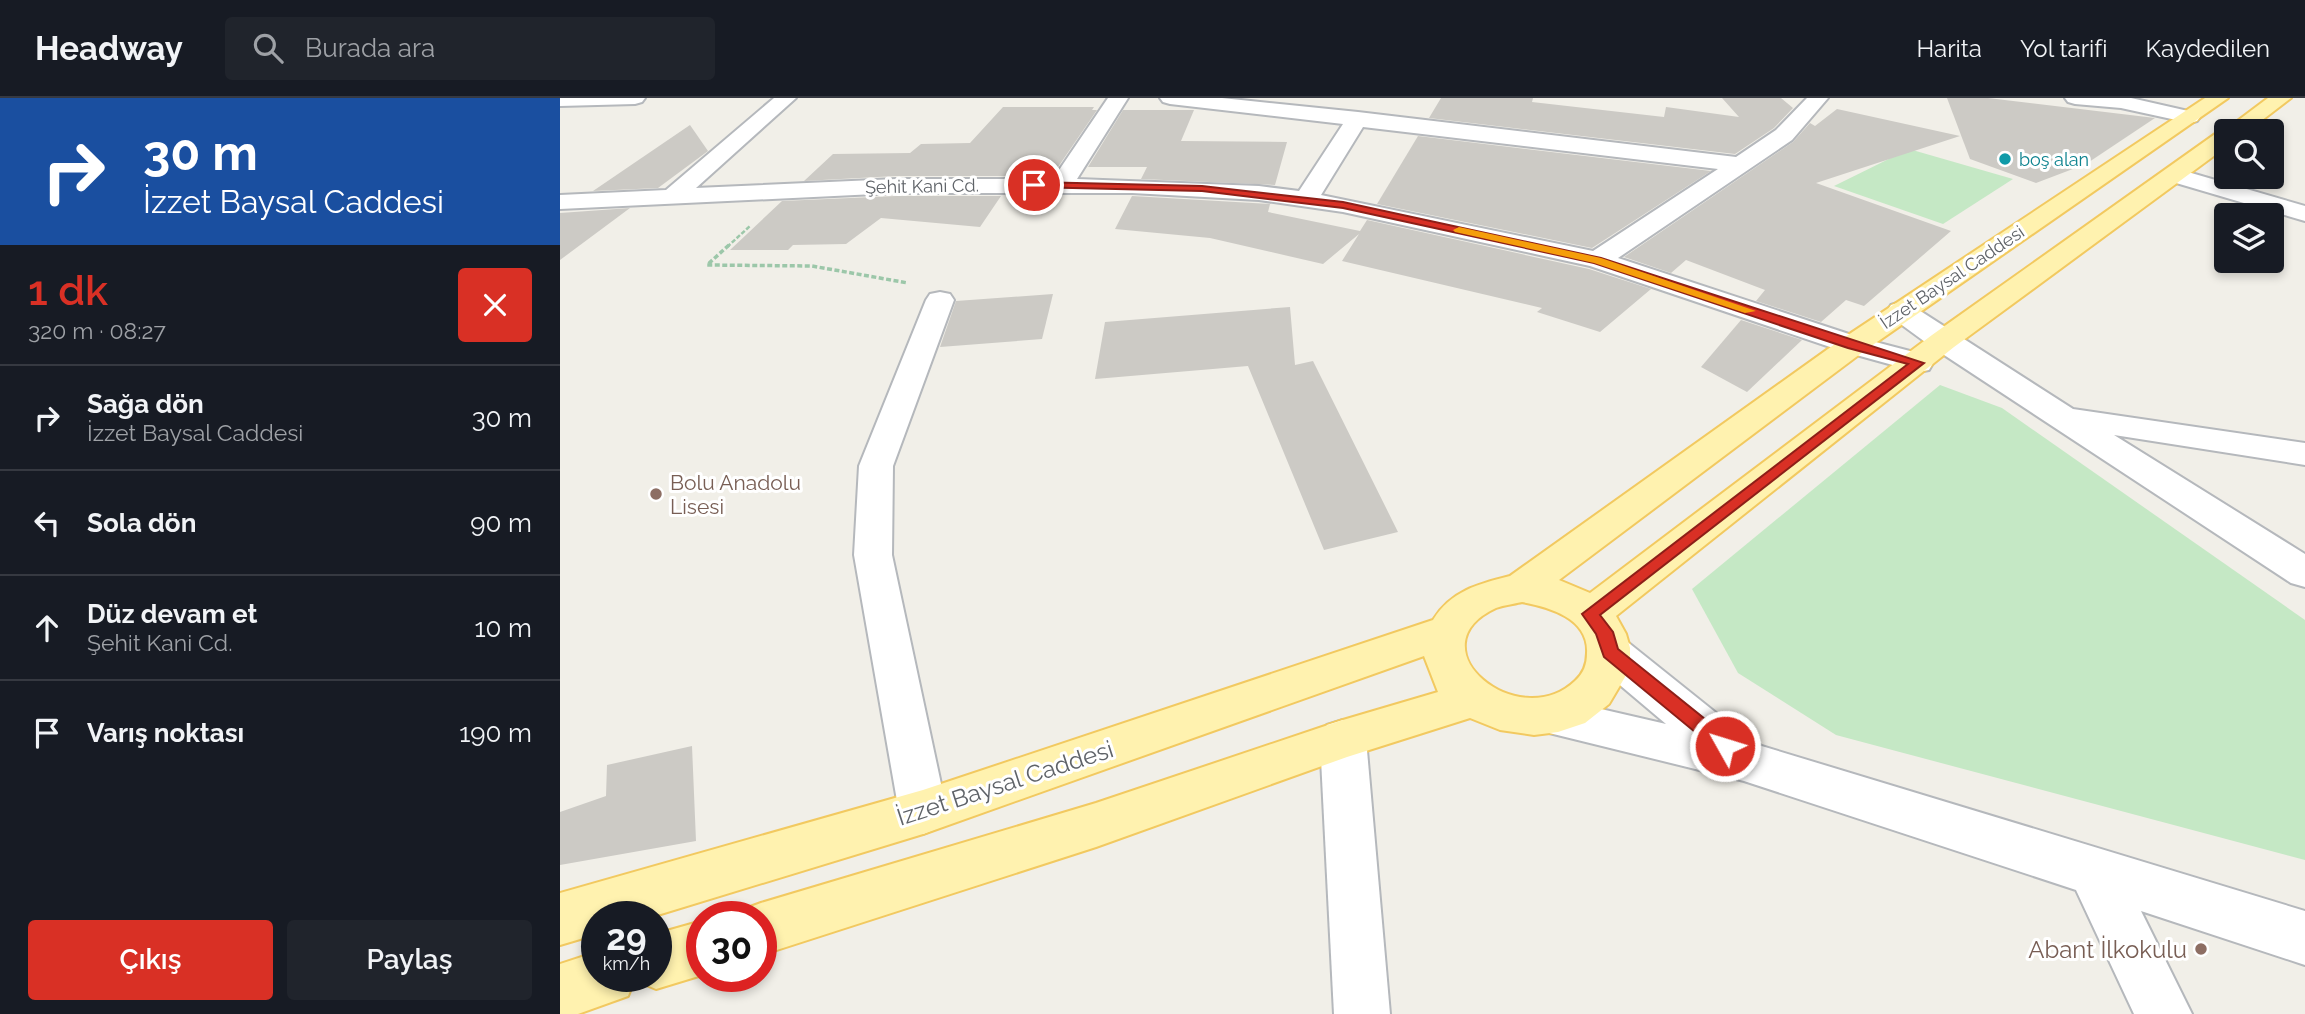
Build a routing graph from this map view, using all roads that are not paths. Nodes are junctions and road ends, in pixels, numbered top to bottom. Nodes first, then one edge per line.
1 (635, 98) edge
2 (786, 98) edge
3 (1118, 98) edge
4 (1170, 98) edge
5 (1818, 98) edge
6 (2075, 98) edge
7 (2218, 98) edge
8 (2281, 98) edge
9 (560, 100) edge
10 (2190, 117) junction
11 (1358, 118) junction
12 (2252, 119) edge
13 (2214, 147) edge
14 (1737, 164) junction
15 (2174, 176) junction
16 (1061, 185) junction
17 (671, 198) junction
18 (1306, 199) junction
19 (560, 202) edge
20 (2305, 214) edge
21 (1597, 260) junction
22 (940, 300) road end
23 (1902, 312) junction
24 (1943, 341) junction
25 (1853, 345) junction
26 (1918, 363) junction
27 (2062, 417) junction
28 (2305, 454) edge
29 (2305, 573) edge
30 (1522, 587) junction
31 (1590, 614) junction
32 (1445, 632) junction
33 (1610, 652) junction
34 (1474, 699) junction
35 (1549, 716) junction
36 (1343, 740) junction
37 (1744, 761) junction
38 (923, 811) junction
39 (2093, 871) junction
40 (560, 919) edge
41 (777, 924) edge
42 (2305, 938) edge
43 (581, 985) edge
44 (560, 992) edge
45 (1362, 1014) edge
46 (2164, 1014) edge

1 - 9 street
2 - 17 street
3 - 16 street
4 - 11 street
5 - 14 street
6 - 10 street
7 - 10 main road, İzzet Baysal Caddesi
8 - 12 main road
10 - 23 main road, İzzet Baysal Caddesi
11 - 14 street
11 - 18 street
13 - 15 main road
14 - 21 street
15 - 20 street
15 - 24 main road
16 - 17 street, Şehit Kani Cd.
16 - 18 street, Şehit Kani Cd.
17 - 19 street, Şehit Kani Cd.
18 - 21 street, Şehit Kani Cd.
21 - 25 street, Şehit Kani Cd.
22 - 38 street
23 - 24 street
23 - 25 main road, İzzet Baysal Caddesi
24 - 26 main road
24 - 27 street
25 - 26 street, Şehit Kani Cd.
25 - 30 main road, İzzet Baysal Caddesi
26 - 31 main road
27 - 28 street
27 - 29 street
30 - 31 main road
30 - 32 main road
31 - 33 main road
32 - 34 main road
32 - 38 main road, İzzet Baysal Caddesi
33 - 35 main road
33 - 37 street
34 - 35 main road
34 - 36 main road
35 - 37 street
36 - 41 main road
36 - 45 street
37 - 39 street
38 - 40 main road, İzzet Baysal Caddesi
39 - 42 street
39 - 46 street
43 - 44 main road

